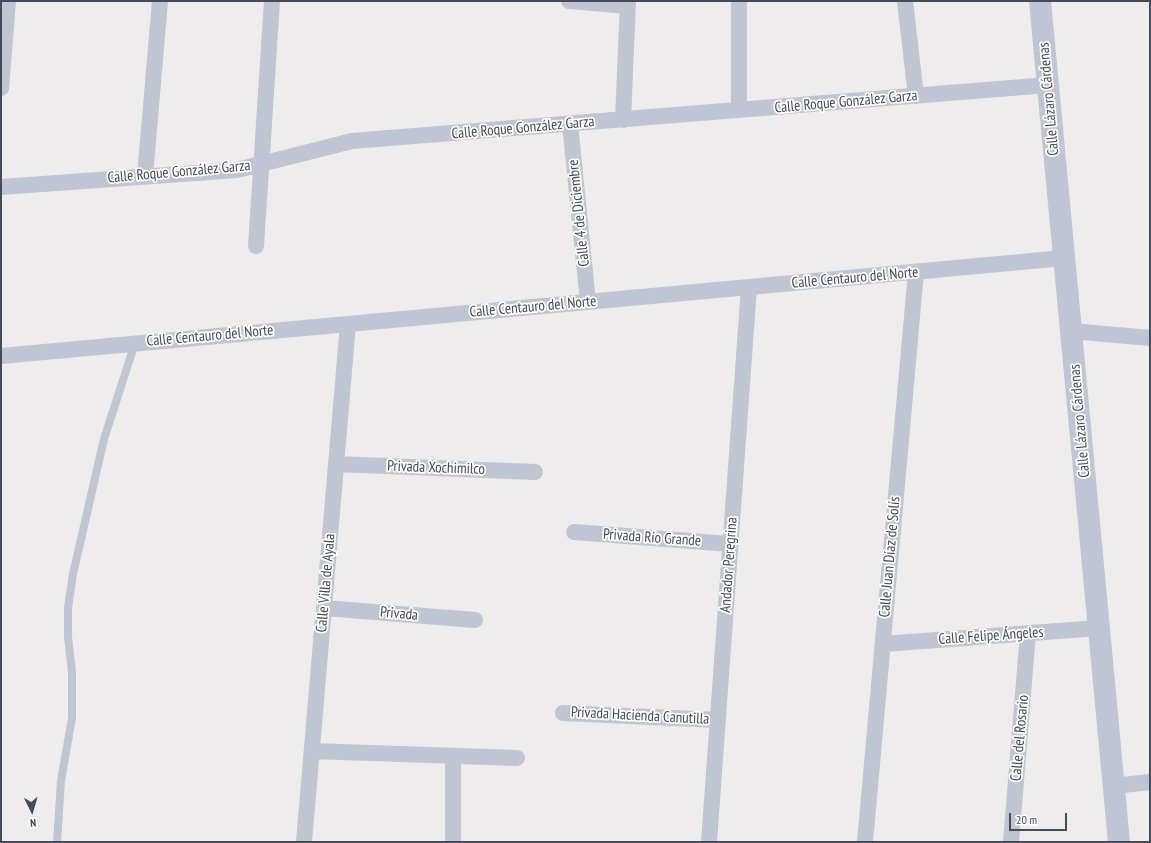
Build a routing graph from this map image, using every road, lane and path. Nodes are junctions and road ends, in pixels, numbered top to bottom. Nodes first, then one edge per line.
1 (8, 1) edge
2 (160, 1) edge
3 (272, 1) edge
4 (569, 1) edge
5 (739, 1) edge
6 (905, 1) edge
7 (1040, 1) edge
8 (628, 3) edge
9 (1048, 85) junction
10 (1, 88) edge
11 (916, 96) junction
12 (739, 110) junction
13 (623, 120) junction
14 (570, 124) junction
15 (262, 164) junction
16 (145, 176) junction
17 (1, 187) edge
18 (256, 246) dead end
19 (1064, 258) junction
20 (916, 272) junction
21 (749, 287) junction
22 (588, 302) junction
23 (348, 324) junction
24 (1071, 331) junction
25 (1150, 338) edge
26 (135, 343) junction
27 (1, 356) edge
28 (336, 464) junction
29 (535, 472) dead end
30 (574, 532) dead end
31 (730, 544) junction
32 (324, 608) junction
33 (475, 620) dead end
34 (1099, 628) junction
35 (1028, 633) junction
36 (883, 644) junction
37 (563, 713) dead end
38 (717, 720) junction
39 (312, 751) junction
40 (453, 756) junction
41 (517, 758) dead end
42 (1150, 782) edge
43 (1114, 786) junction
44 (57, 842) edge
45 (304, 842) edge
46 (453, 842) edge
47 (709, 842) edge
48 (865, 842) edge
49 (1011, 842) edge
50 (1119, 842) edge

1 - 10 street
2 - 16 street
3 - 15 street
4 - 8 street
5 - 12 street
6 - 11 street
7 - 9 street, Calle Lázaro Cárdenas
8 - 13 street
9 - 11 street, Calle Roque González Garza
9 - 19 street, Calle Lázaro Cárdenas
11 - 12 street, Calle Roque González Garza
12 - 13 street, Calle Roque González Garza
13 - 14 street, Calle Roque González Garza
14 - 15 street, Calle Roque González Garza
14 - 22 street, Calle 4 de Diciembre
15 - 16 street, Calle Roque González Garza
15 - 18 street
16 - 17 street, Calle Roque González Garza
19 - 20 street, Calle Centauro del Norte
19 - 24 street, Calle Lázaro Cárdenas
20 - 21 street, Calle Centauro del Norte
20 - 36 street, Calle Juan Díaz de Solís
21 - 22 street, Calle Centauro del Norte
21 - 31 street, Andador Peregrina
22 - 23 street, Calle Centauro del Norte
23 - 26 street, Calle Centauro del Norte
23 - 28 street, Calle Villa de Ayala
24 - 25 street
24 - 34 street, Calle Lázaro Cárdenas
26 - 27 street, Calle Centauro del Norte
26 - 44 lane
28 - 29 street, Privada Xochimilco
28 - 32 street, Calle Villa de Ayala
30 - 31 street, Privada Río Grande
31 - 38 street, Andador Peregrina
32 - 33 street, Privada
32 - 39 street, Calle Villa de Ayala
34 - 35 street, Calle Felipe Ángeles
34 - 43 street, Calle Lázaro Cárdenas
35 - 36 street, Calle Felipe Ángeles
35 - 49 street, Calle del Rosario
36 - 48 street, Calle Juan Díaz de Solís
37 - 38 street, Privada Hacienda Canutilla
38 - 47 street, Andador Peregrina
39 - 40 street
39 - 45 street, Calle Villa de Ayala
40 - 41 street
40 - 46 street
42 - 43 street
43 - 50 street, Calle Lázaro Cárdenas

